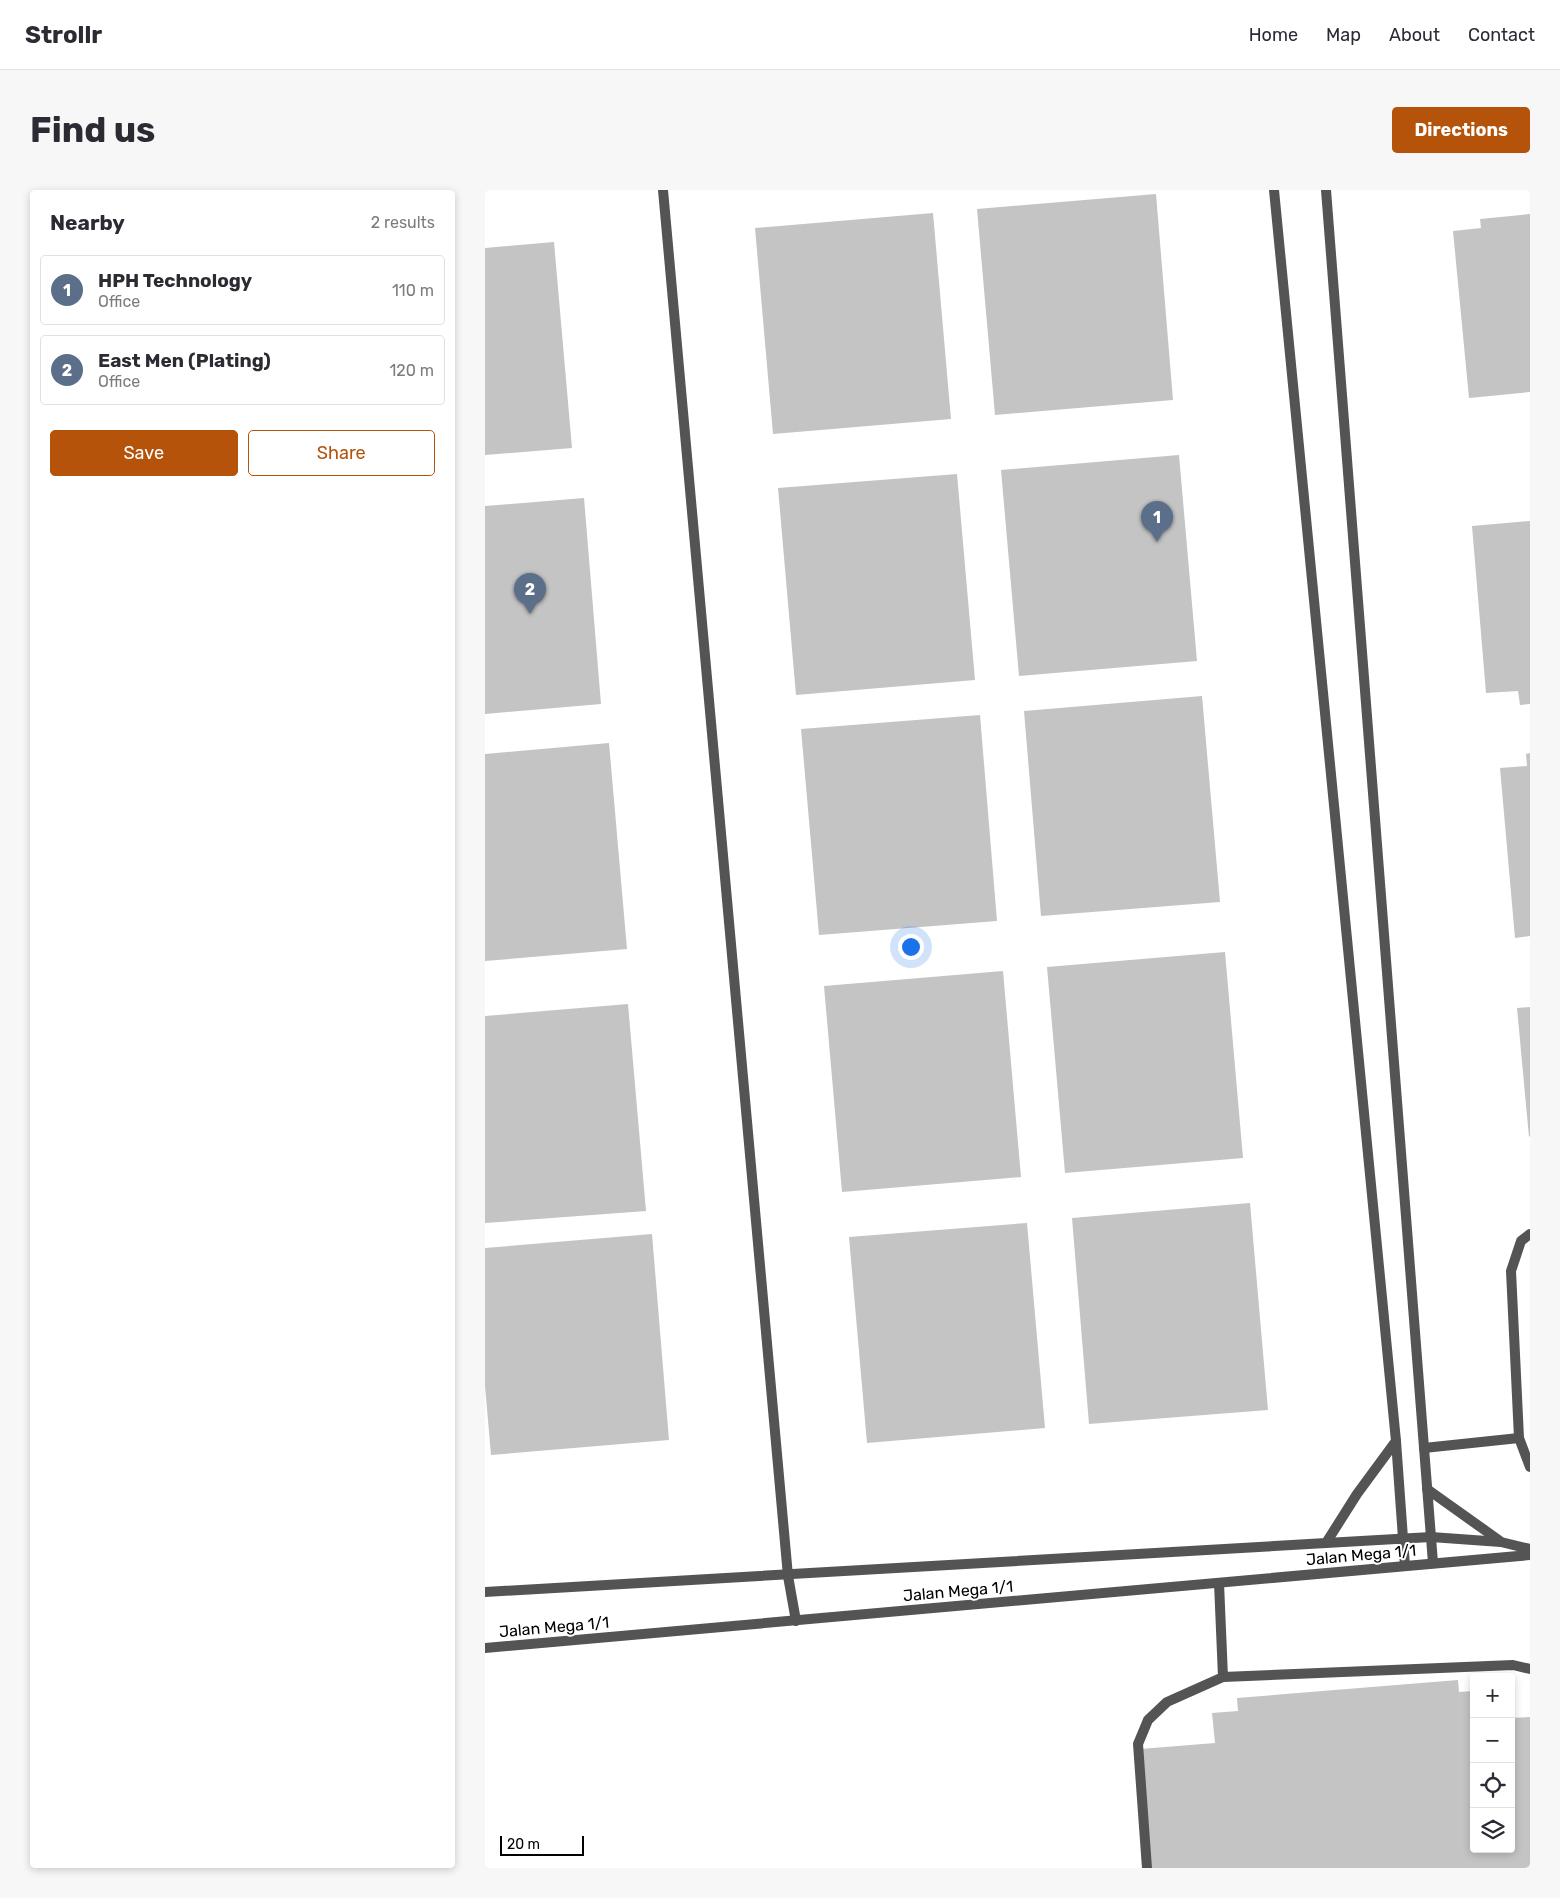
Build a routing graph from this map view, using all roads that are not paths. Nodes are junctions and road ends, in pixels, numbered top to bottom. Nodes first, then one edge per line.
1 (663, 190) edge
2 (1274, 190) edge
3 (1326, 190) edge
4 (1530, 1234) edge
5 (1519, 1438) junction
6 (1396, 1441) junction
7 (1424, 1448) junction
8 (1530, 1467) edge
9 (1427, 1489) junction
10 (1431, 1537) junction
11 (1402, 1540) junction
12 (1501, 1542) junction
13 (1326, 1544) junction
14 (1530, 1549) edge
15 (1530, 1555) edge
16 (1433, 1563) junction
17 (1405, 1566) junction
18 (787, 1576) junction
19 (1219, 1583) junction
20 (485, 1592) edge
21 (796, 1621) junction
22 (485, 1648) edge
23 (1530, 1670) edge
24 (1223, 1677) junction
25 (1147, 1868) edge

1 - 18 street
2 - 6 street
3 - 7 street
4 - 5 street
5 - 7 street
5 - 8 street
6 - 11 street
6 - 13 street
7 - 9 street
9 - 10 street
9 - 12 street
10 - 11 street
10 - 12 street
10 - 16 street
11 - 13 street
11 - 17 street
12 - 14 street
13 - 18 street
15 - 16 street, Jalan Mega 1/1
16 - 17 street, Jalan Mega 1/1
17 - 19 street, Jalan Mega 1/1
18 - 20 street
18 - 21 street
19 - 21 street, Jalan Mega 1/1
19 - 24 street
21 - 22 street, Jalan Mega 1/1
23 - 24 street
24 - 25 street

